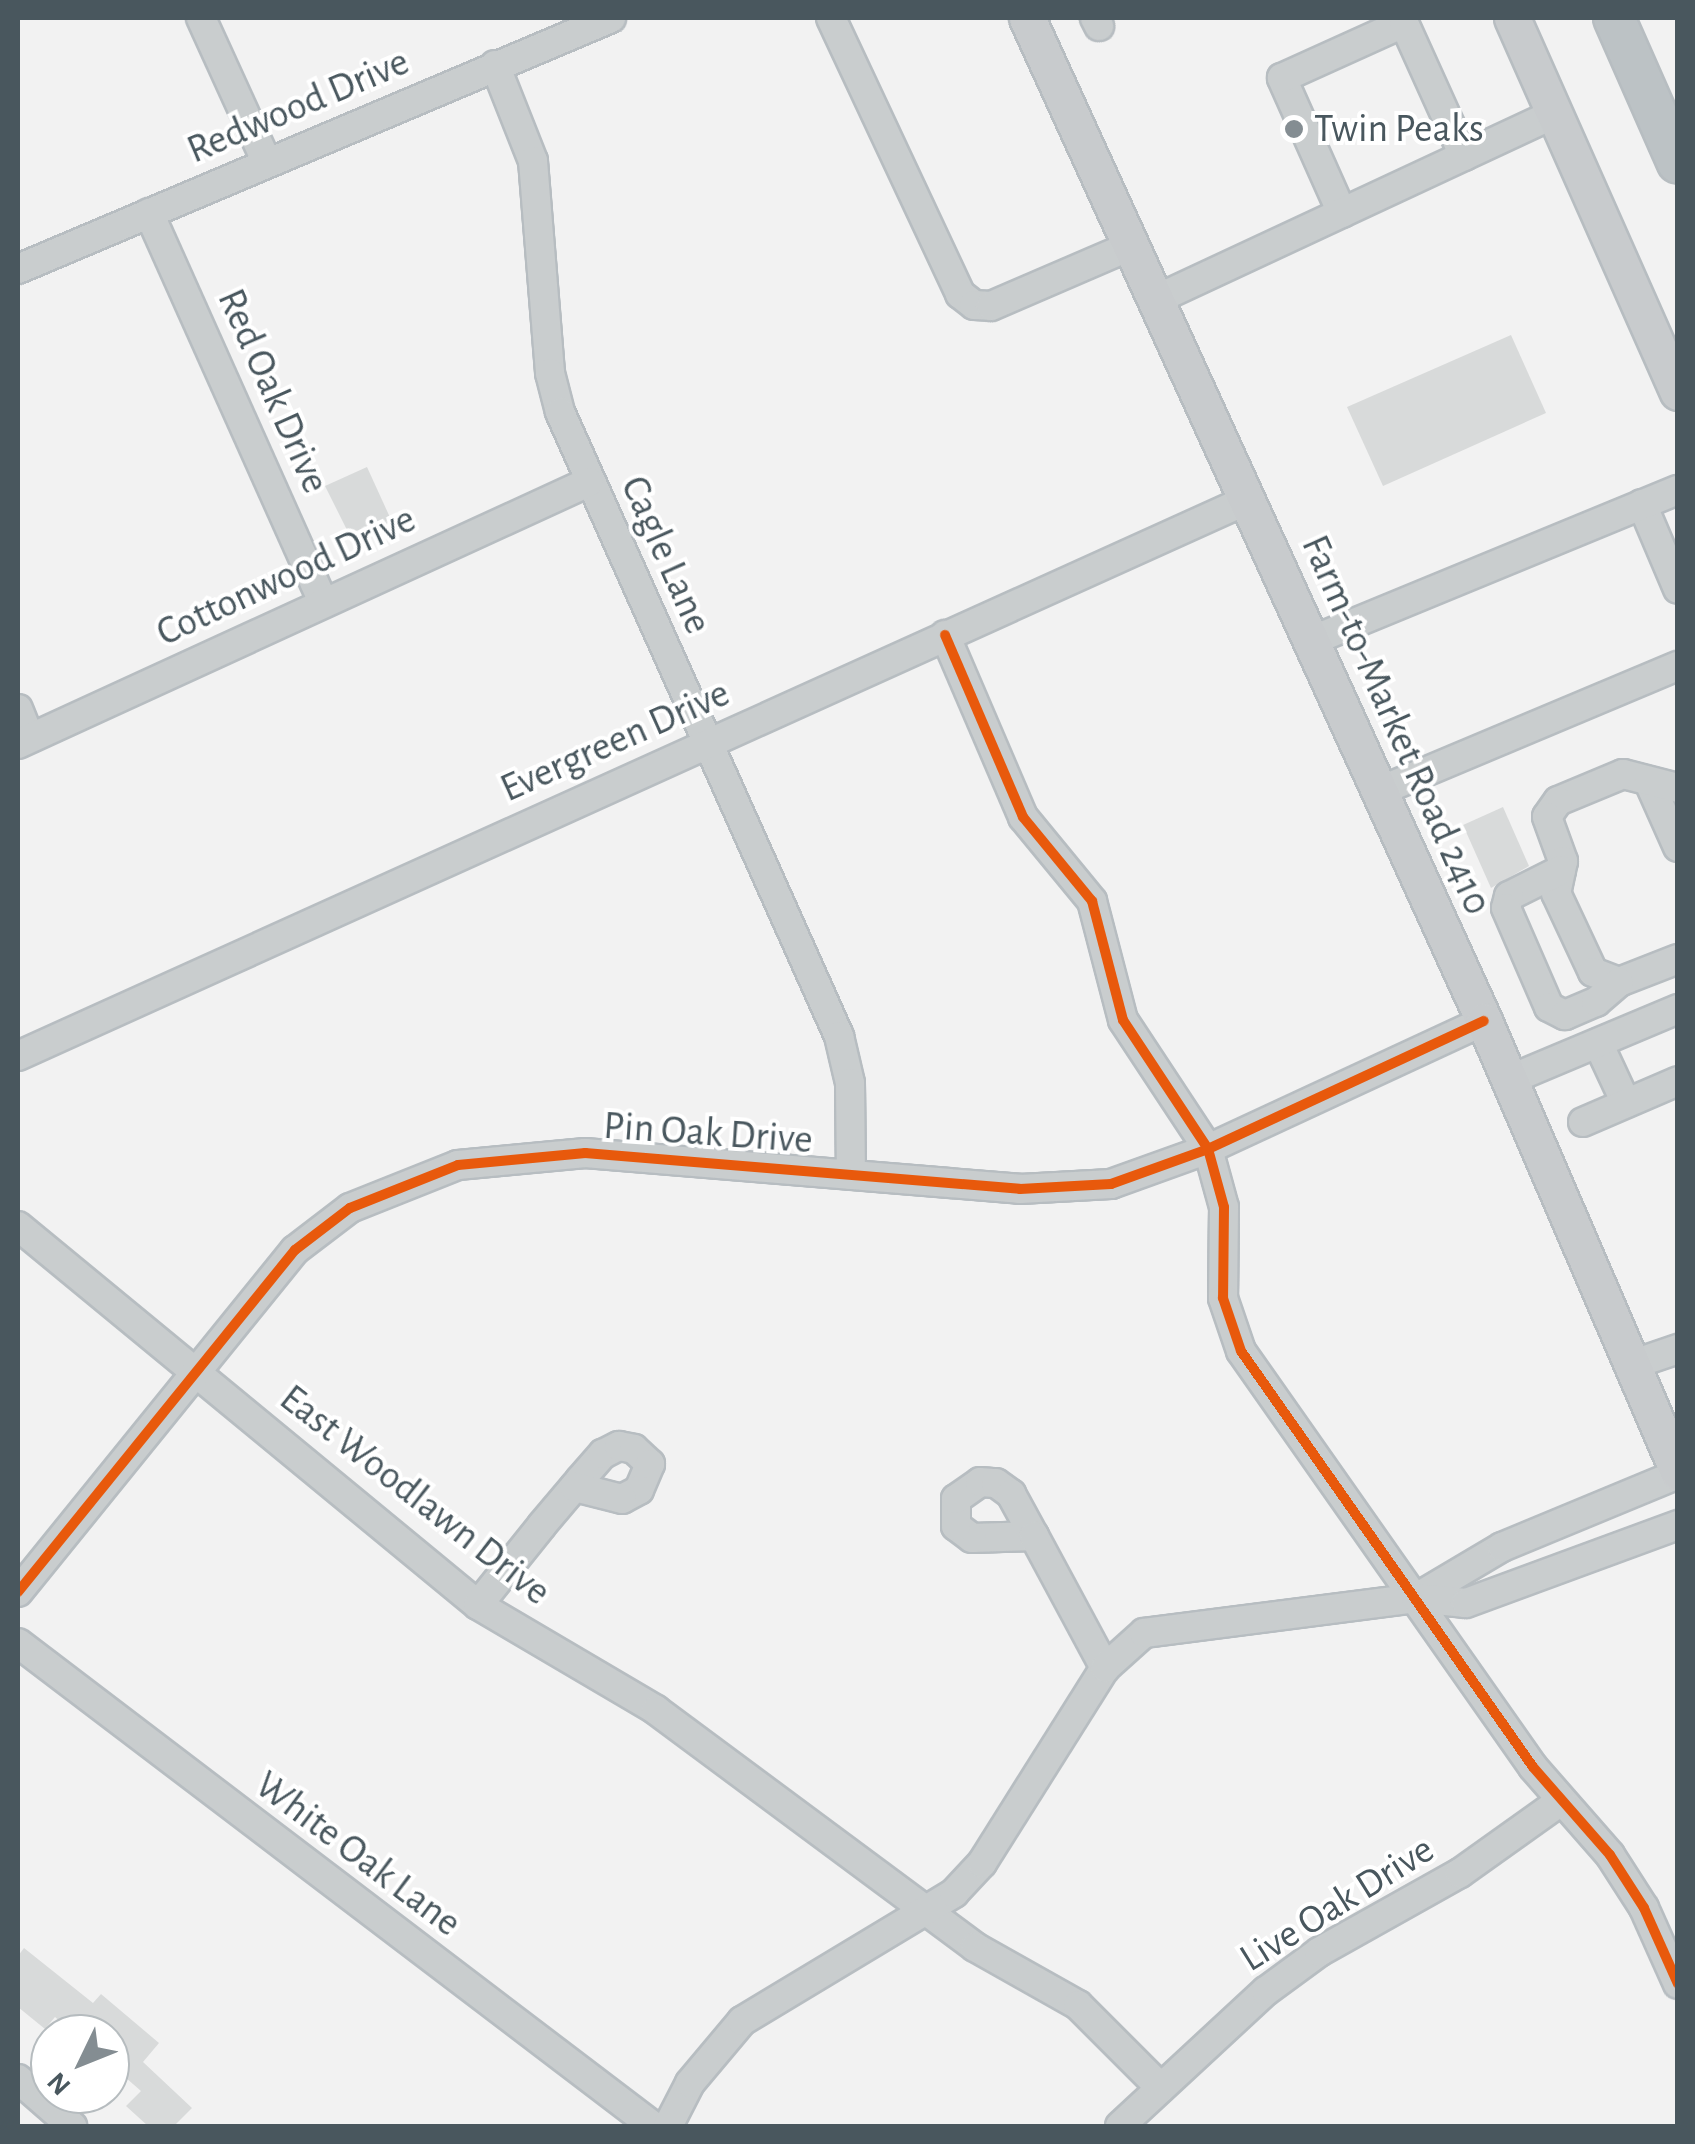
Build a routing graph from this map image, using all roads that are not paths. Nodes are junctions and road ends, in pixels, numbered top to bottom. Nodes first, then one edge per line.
1 (201, 18) edge
2 (611, 18) edge
3 (831, 18) edge
4 (1027, 18) edge
5 (1512, 18) edge
6 (1614, 18) edge
7 (495, 65) junction
8 (1554, 114) junction
9 (1464, 156) junction
10 (267, 162) junction
11 (1678, 164) edge
12 (150, 212) junction
13 (1342, 213) junction
14 (1130, 246) junction
15 (18, 269) edge
16 (1155, 300) junction
17 (1678, 392) edge
18 (589, 482) junction
19 (1678, 490) edge
20 (1247, 500) junction
21 (1642, 504) junction
22 (1678, 589) edge
23 (323, 602) junction
24 (945, 635) junction
25 (1311, 640) junction
26 (1678, 666) edge
27 (18, 709) edge
28 (24, 741) edge
29 (708, 743) junction
30 (1650, 782) junction
31 (1678, 788) edge
32 (1380, 791) junction
33 (1678, 847) edge
34 (1561, 870) junction
35 (1678, 959) edge
36 (1619, 982) junction
37 (1678, 1009) edge
38 (1484, 1022) junction
39 (1598, 1042) junction
40 (18, 1056) edge
41 (1509, 1080) junction
42 (1678, 1080) edge
43 (1626, 1103) junction
44 (1584, 1122) dead end
45 (1208, 1149) junction
46 (851, 1175) junction
47 (18, 1226) edge
48 (1678, 1349) edge
49 (1632, 1365) junction
50 (192, 1372) junction
51 (1678, 1473) edge
52 (574, 1487) dead end
53 (1678, 1524) edge
54 (1034, 1536) dead end
55 (18, 1592) edge
56 (1416, 1598) junction
57 (478, 1605) junction
58 (18, 1642) edge
59 (1105, 1668) junction
60 (1561, 1801) junction
61 (926, 1910) junction
62 (1678, 1984) edge
63 (18, 2078) edge
64 (1161, 2088) junction
65 (72, 2126) edge
66 (653, 2126) edge
67 (668, 2126) edge
68 (1120, 2126) edge

1 - 10 street
2 - 7 street, Redwood Drive
3 - 14 street
4 - 14 main road, Farm-to-Market Road 2410
5 - 8 main road
6 - 11 highway
7 - 10 street, Redwood Drive
7 - 18 street, Cagle Lane
8 - 9 street
8 - 17 main road
9 - 13 street
9 - 13 street
10 - 12 street, Redwood Drive
12 - 15 street, Redwood Drive
12 - 23 street, Red Oak Drive
13 - 16 street
14 - 16 main road, Farm-to-Market Road 2410
16 - 20 main road, Farm-to-Market Road 2410
18 - 23 street, Cottonwood Drive
18 - 29 street, Cagle Lane
19 - 21 street
20 - 24 street, Evergreen Drive
20 - 25 main road, Farm-to-Market Road 2410
21 - 22 street
21 - 25 street
23 - 28 street, Cottonwood Drive
24 - 29 street, Evergreen Drive
24 - 45 street
25 - 32 main road, Farm-to-Market Road 2410
26 - 32 street
27 - 28 street
29 - 40 street, Evergreen Drive
29 - 46 street, Cagle Lane
30 - 31 street
30 - 33 street
30 - 34 street
32 - 38 main road, Farm-to-Market Road 2410
34 - 36 street
34 - 36 street
35 - 36 street
37 - 39 street
38 - 41 main road, Farm-to-Market Road 2410
38 - 45 street, Pin Oak Drive
39 - 41 street
39 - 43 street
41 - 49 main road, Farm-to-Market Road 2410
42 - 43 street
43 - 44 street
45 - 46 street, Pin Oak Drive
45 - 56 street
46 - 50 street, Pin Oak Drive
47 - 50 street, East Woodlawn Drive
48 - 49 street
49 - 51 main road, Farm-to-Market Road 2410
50 - 55 street, Pin Oak Drive
50 - 57 street, East Woodlawn Drive
51 - 56 street
52 - 57 street
53 - 56 street
54 - 59 street
56 - 59 street
56 - 60 street
57 - 61 street, East Woodlawn Drive
58 - 66 street, White Oak Lane
59 - 61 street
60 - 62 street
60 - 64 street, Live Oak Drive
61 - 64 street, East Woodlawn Drive
61 - 67 street
63 - 65 street
64 - 68 street, Live Oak Drive

